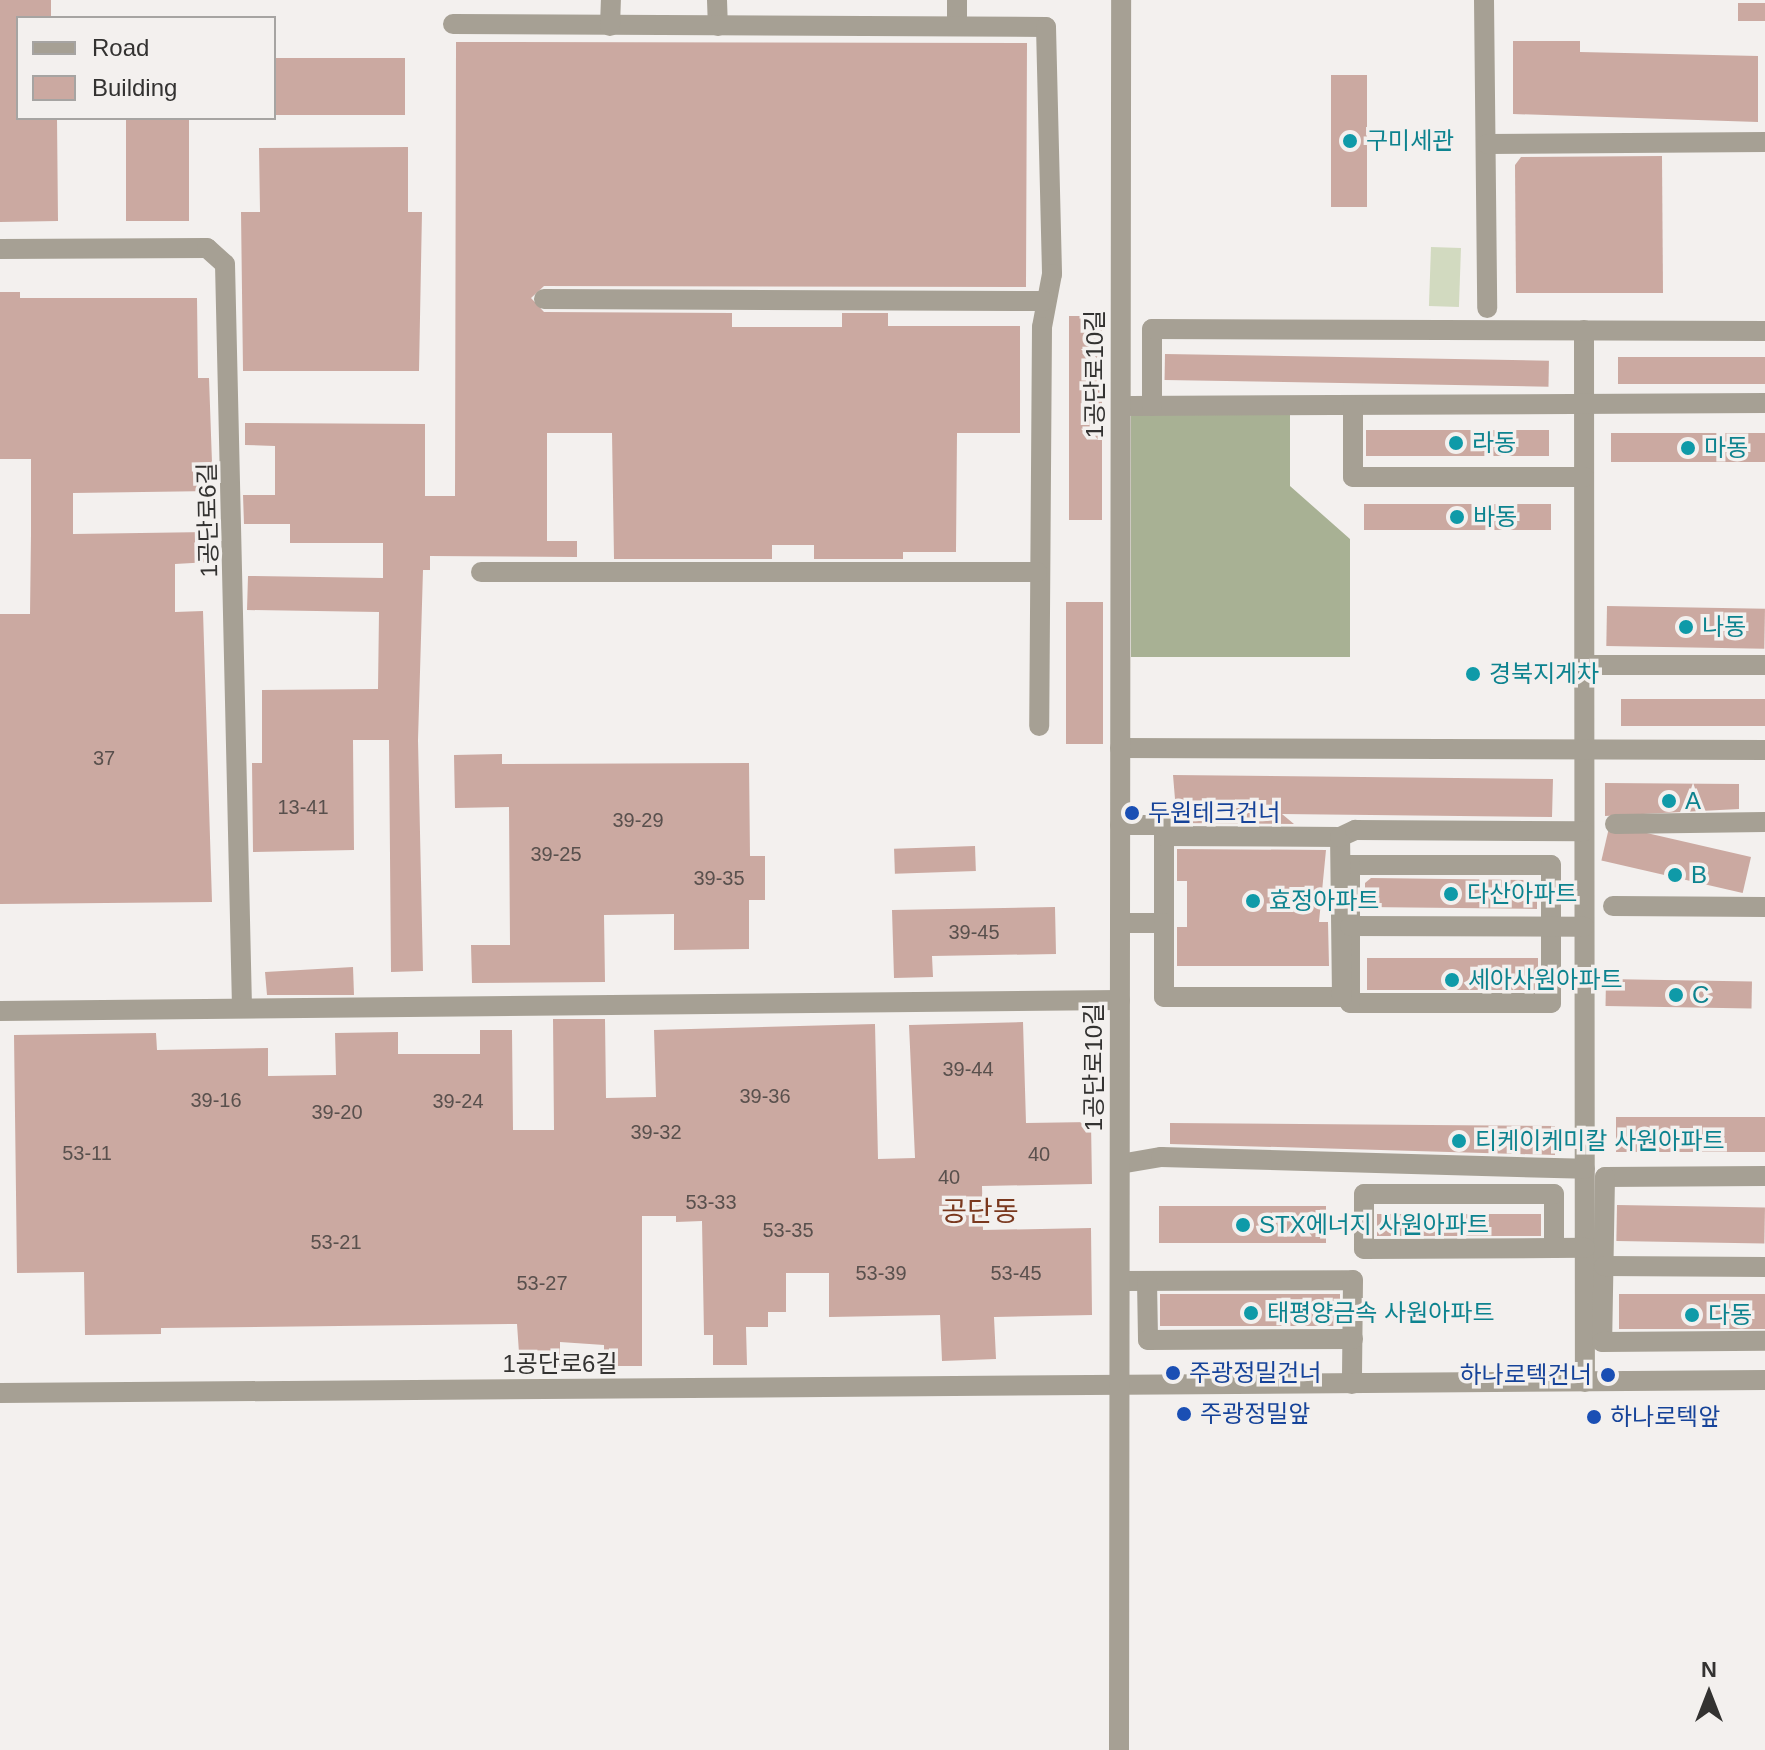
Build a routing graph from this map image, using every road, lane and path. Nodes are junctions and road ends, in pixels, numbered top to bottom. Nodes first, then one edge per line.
1 (611, 0) edge
2 (717, 0) edge
3 (957, 0) edge
4 (1121, 0) edge
5 (1484, 0) edge
6 (453, 24) dead end
7 (957, 25) junction
8 (610, 26) junction
9 (718, 26) junction
10 (1765, 142) edge
11 (1487, 144) junction
12 (0, 249) edge
13 (544, 299) dead end
14 (1044, 301) junction
15 (1487, 308) dead end
16 (1584, 330) junction
17 (1765, 331) edge
18 (1765, 403) edge
19 (1584, 405) junction
20 (1353, 406) junction
21 (1584, 477) junction
22 (481, 572) dead end
23 (1037, 572) junction
24 (1584, 665) junction
25 (1765, 665) edge
26 (1039, 726) dead end
27 (1120, 748) junction
28 (1584, 750) junction
29 (1765, 750) edge
30 (1765, 822) edge
31 (1615, 824) dead end
32 (1120, 825) junction
33 (1584, 831) junction
34 (1164, 836) junction
35 (1340, 837) junction
36 (1613, 906) dead end
37 (1765, 907) edge
38 (1120, 923) junction
39 (1164, 923) junction
40 (1350, 926) junction
41 (1551, 927) junction
42 (1584, 927) junction
43 (1120, 1000) junction
44 (242, 1008) junction
45 (0, 1011) edge
46 (1120, 1164) junction
47 (1585, 1169) junction
48 (1765, 1176) edge
49 (1554, 1248) junction
50 (1585, 1248) junction
51 (1604, 1266) junction
52 (1765, 1267) edge
53 (1120, 1281) junction
54 (1147, 1281) junction
55 (1353, 1339) junction
56 (1765, 1341) edge
57 (1765, 1380) edge
58 (1585, 1382) junction
59 (1352, 1384) junction
60 (1119, 1387) junction
61 (0, 1393) edge
62 (1119, 1750) edge

1 - 8 street
2 - 9 street
3 - 7 street
4 - 27 street, 1공단로10길
5 - 11 street
6 - 8 street
7 - 9 street
7 - 14 street
8 - 9 street
10 - 11 street
11 - 15 street
12 - 44 street, 1공단로6길
13 - 14 street
14 - 23 street
16 - 17 street
16 - 19 street
16 - 20 street
18 - 19 street
19 - 20 street
19 - 21 street
20 - 21 street
21 - 24 street
22 - 23 street
23 - 26 street
24 - 25 street
24 - 28 street
27 - 28 street
27 - 32 street, 1공단로10길
28 - 29 street
28 - 33 street
30 - 31 street
32 - 34 street
32 - 38 street, 1공단로10길
33 - 35 street
33 - 42 street
34 - 35 street
34 - 39 street
35 - 39 street
36 - 37 street
38 - 39 street
38 - 43 street, 1공단로10길
40 - 41 street
40 - 41 street
40 - 41 street
41 - 42 street
42 - 47 street
43 - 44 street
43 - 46 street, 1공단로10길
44 - 45 street
46 - 47 street
46 - 53 street, 1공단로10길
47 - 50 street
48 - 51 street
49 - 49 street
49 - 50 street
50 - 58 street
51 - 52 street
51 - 56 street
53 - 54 street
53 - 60 street, 1공단로10길
54 - 55 street
54 - 55 street
55 - 59 street
57 - 58 street
58 - 59 street
59 - 60 street
60 - 61 street, 1공단로6길
60 - 62 street, 1공단로10길

